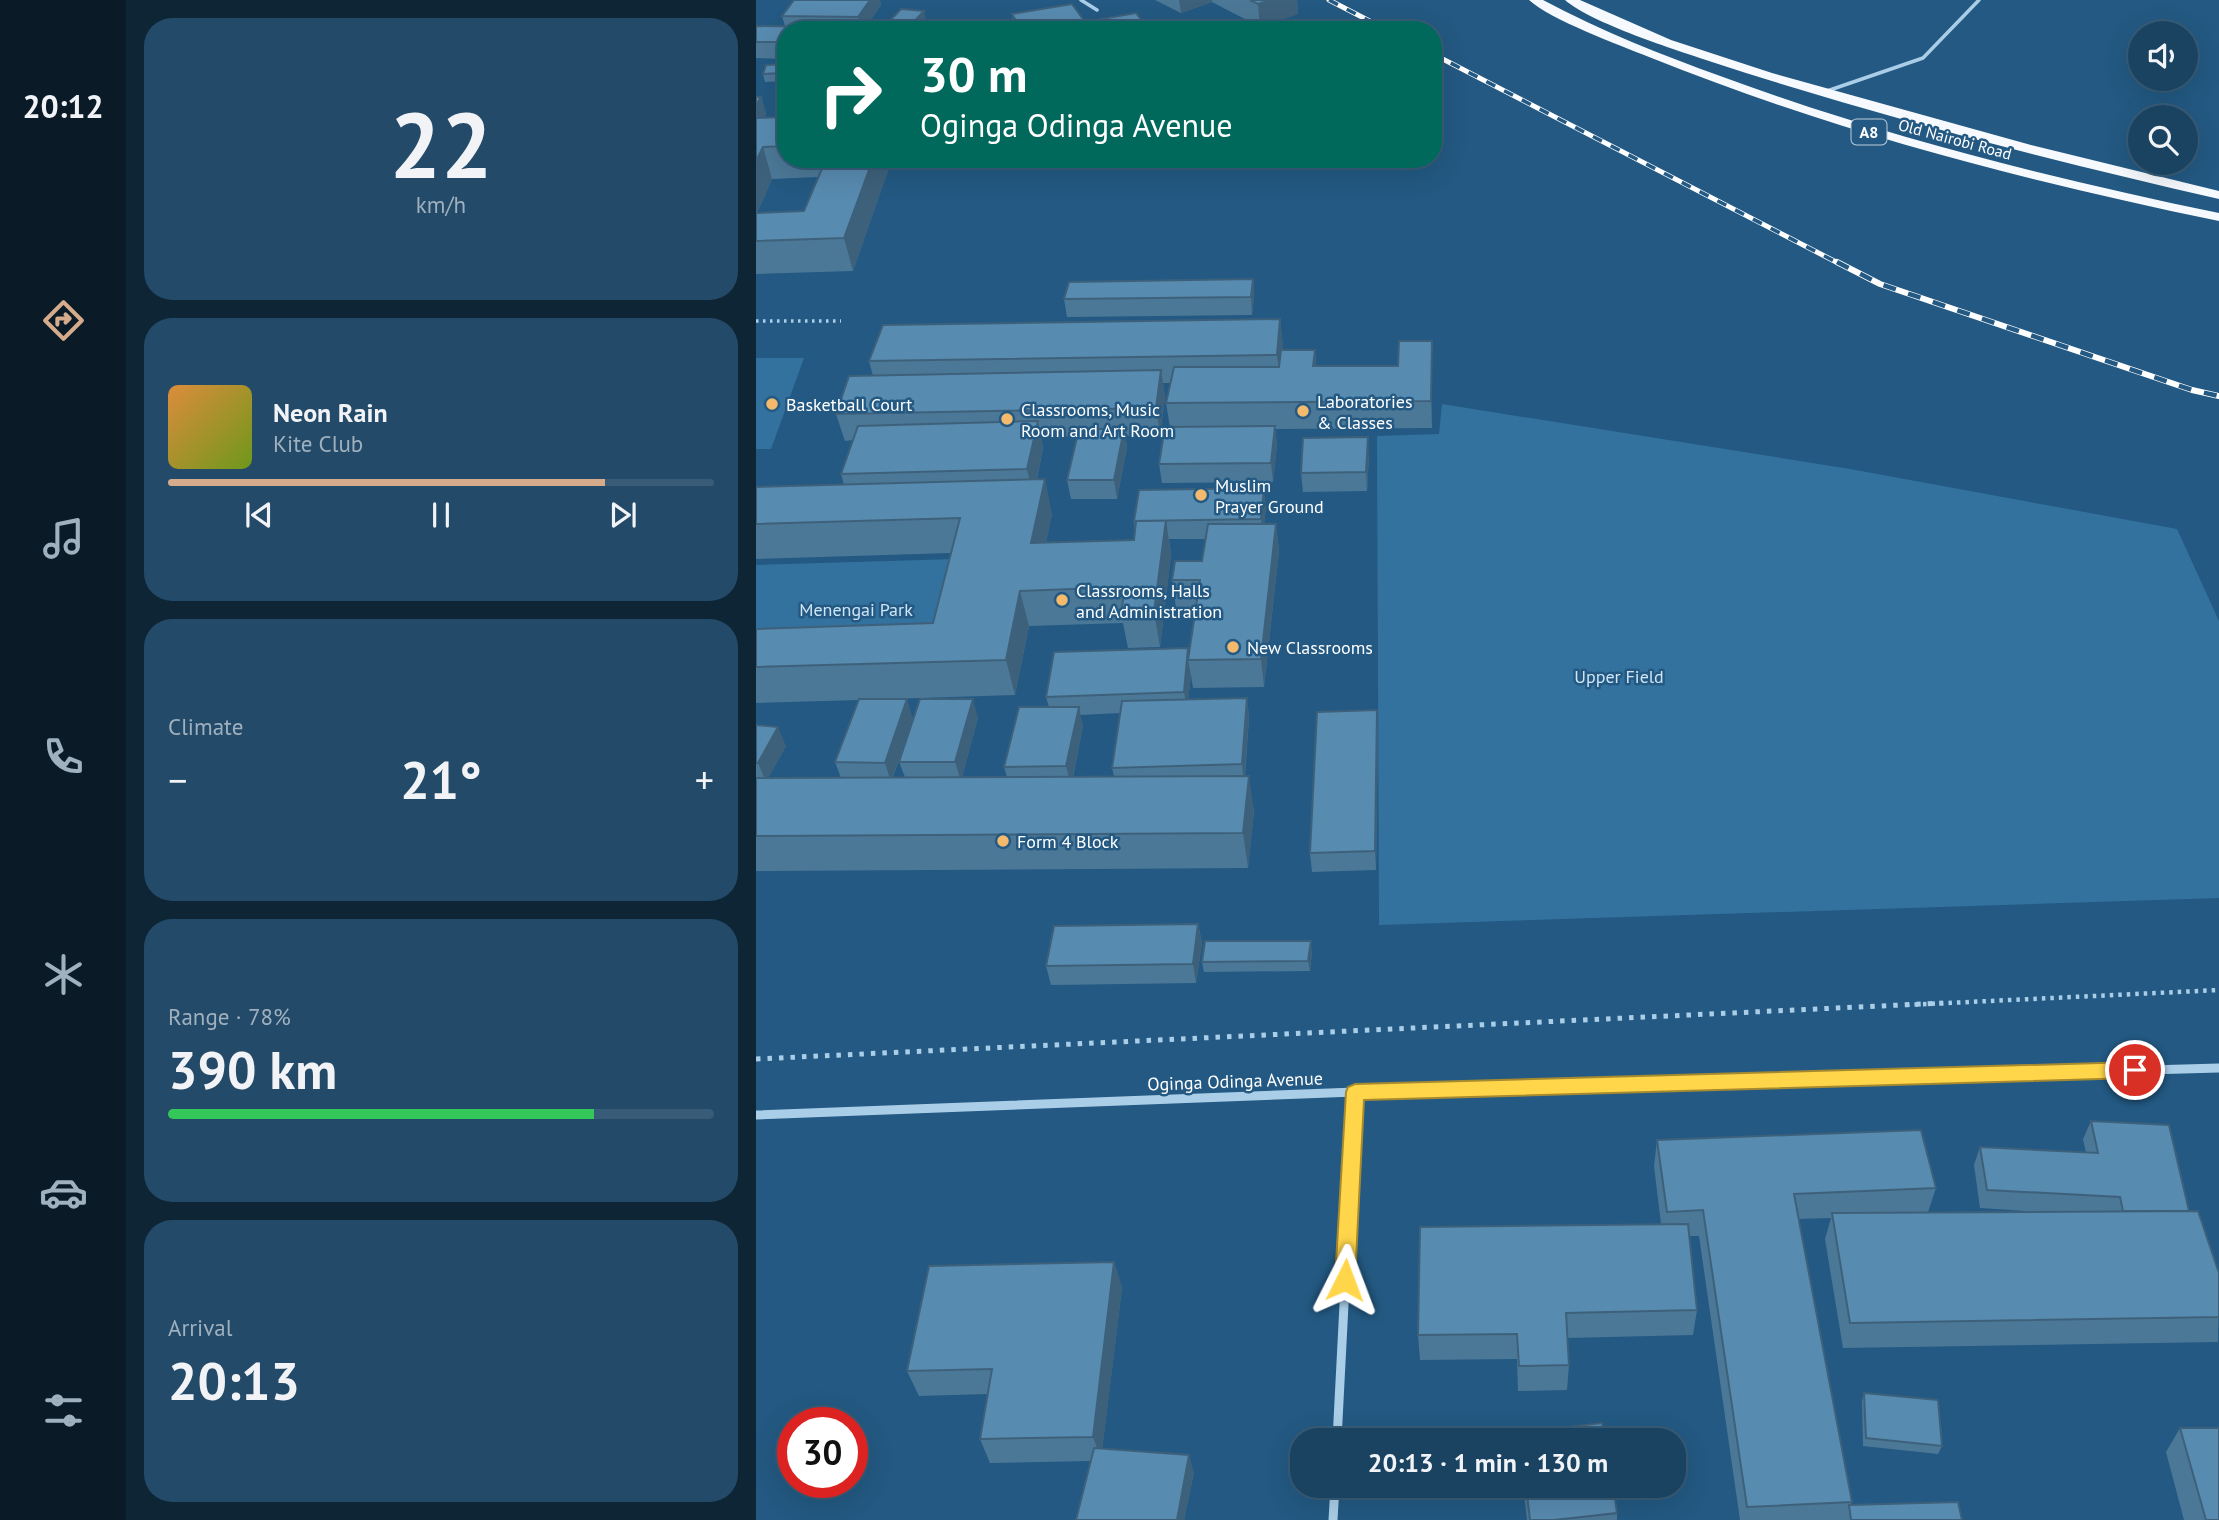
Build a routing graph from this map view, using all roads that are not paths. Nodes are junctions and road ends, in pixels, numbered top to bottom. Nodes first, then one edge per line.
1 (1081, 0) edge
2 (1535, 0) edge
3 (1979, 0) edge
4 (1575, 1) edge
5 (1097, 10) dead end
6 (1824, 92) junction
7 (2219, 195) edge
8 (2219, 217) edge
9 (2219, 1068) edge
10 (1355, 1092) junction
11 (756, 1115) edge
12 (1338, 1428) edge
13 (1334, 1498) edge
14 (1333, 1520) edge

1 - 5 lane
2 - 8 highway, Old Nairobi Road / A8
3 - 6 lane
4 - 6 highway, Old Nairobi Road / A8
6 - 7 highway, Old Nairobi Road / A8
9 - 10 street, Oginga Odinga Avenue
10 - 11 street, Oginga Odinga Avenue
10 - 12 street
13 - 14 street

